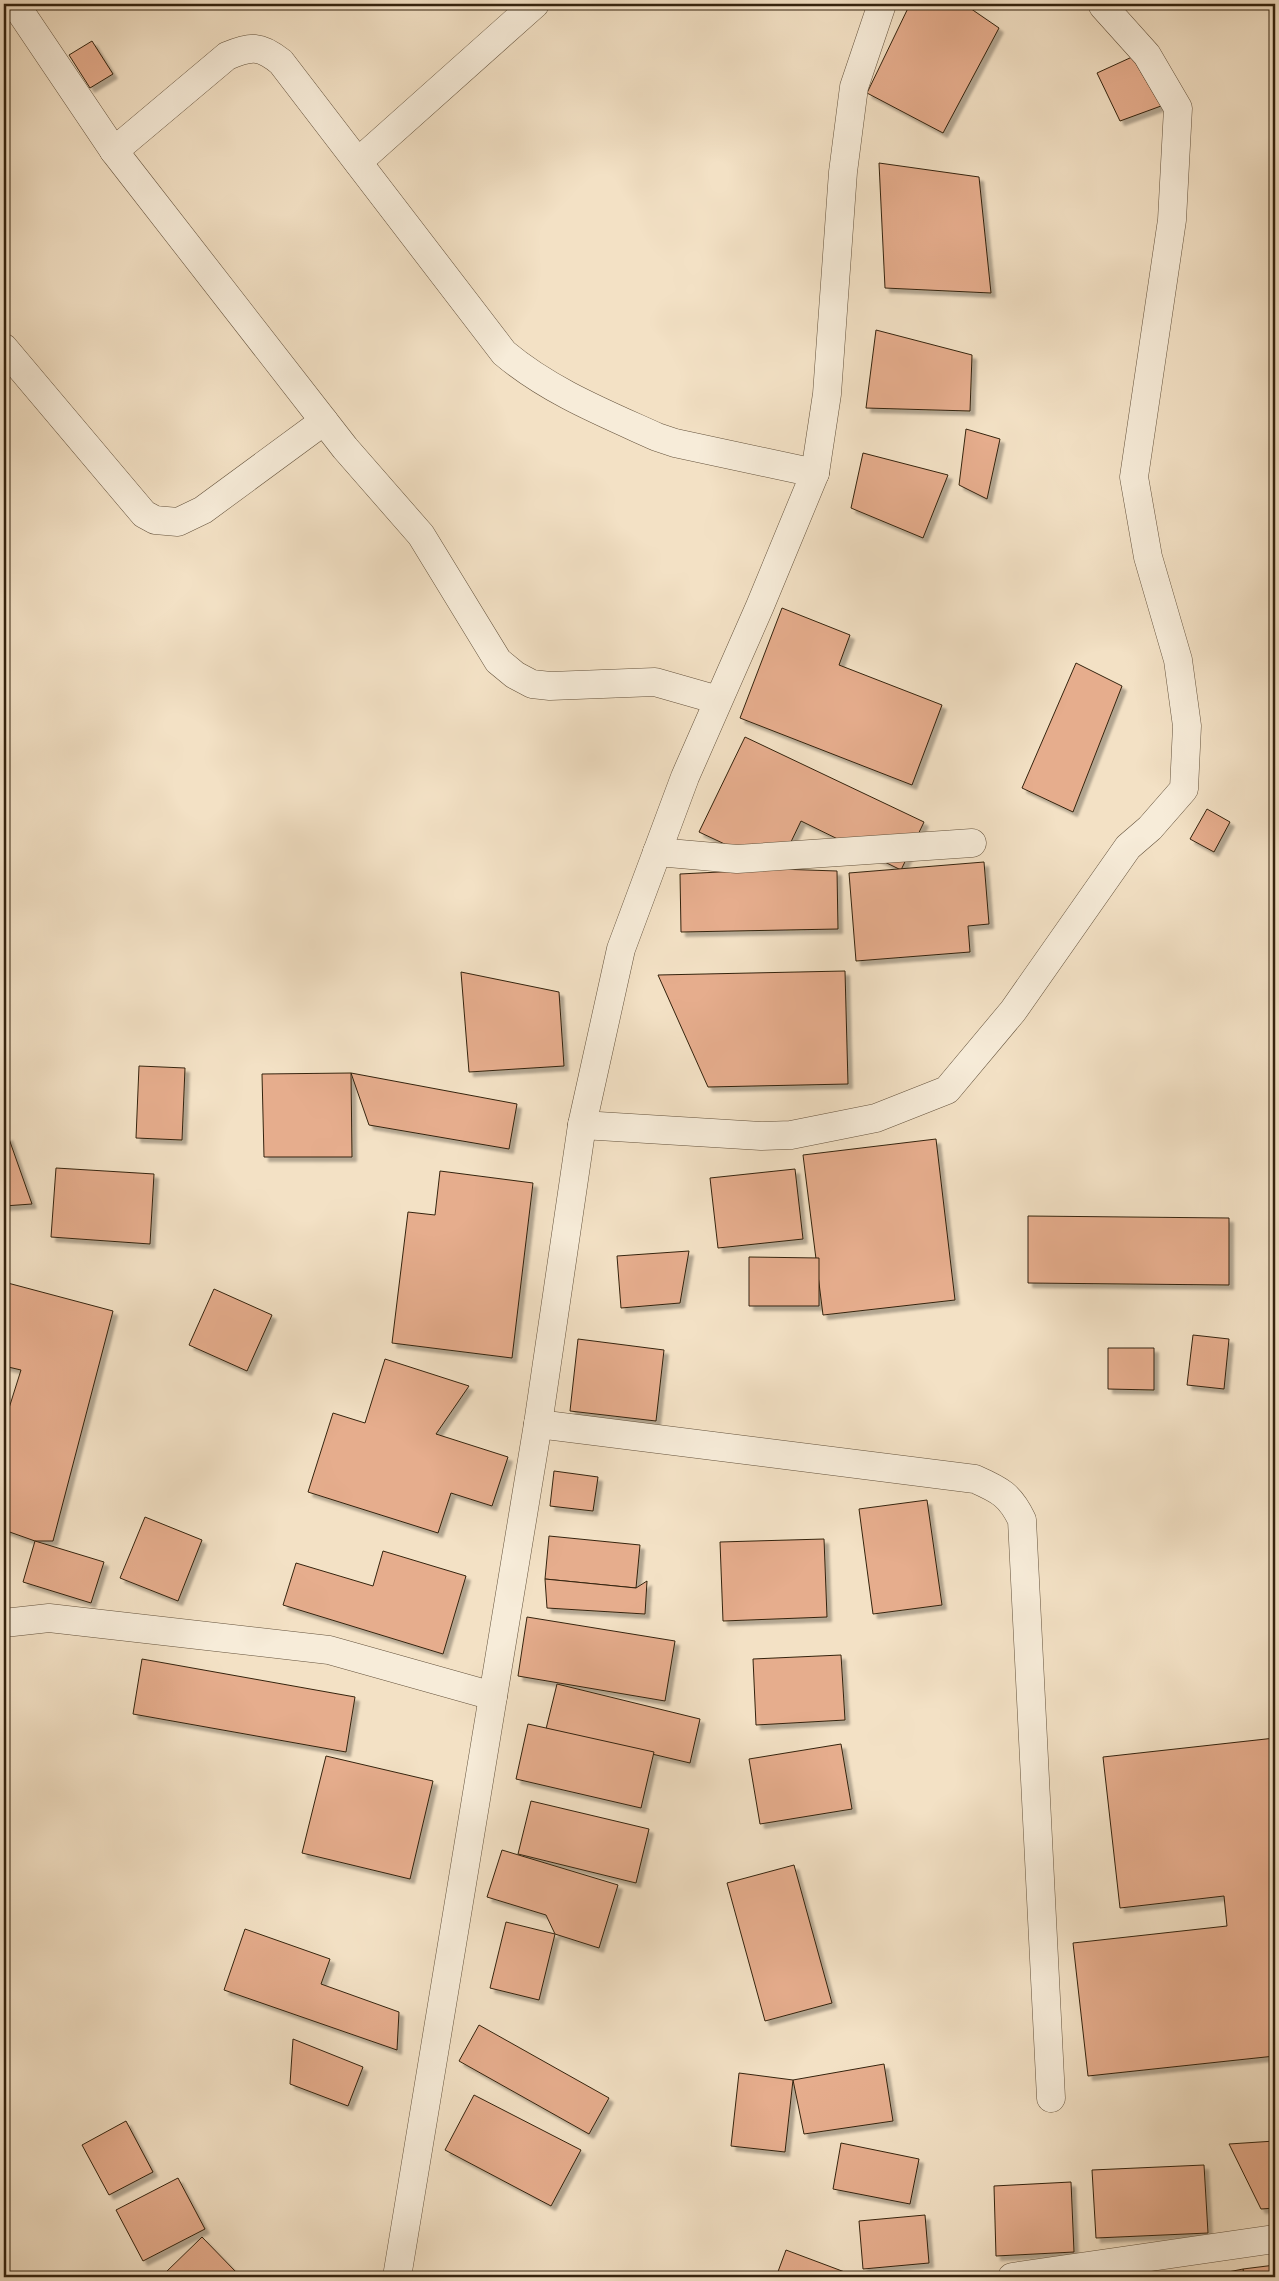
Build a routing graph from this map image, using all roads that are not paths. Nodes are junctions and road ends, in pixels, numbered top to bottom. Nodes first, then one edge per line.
1 (15, 4) edge
2 (534, 4) edge
3 (882, 4) edge
4 (1103, 6) dead end
5 (114, 152) junction
6 (358, 162) junction
7 (4, 348) edge
8 (324, 421) junction
9 (815, 473) junction
10 (718, 700) junction
11 (972, 844) dead end
12 (657, 852) junction
13 (582, 1125) junction
14 (538, 1424) junction
15 (4, 1623) edge
16 (493, 1696) junction
17 (1051, 2098) dead end
18 (1275, 2239) edge
19 (397, 2277) edge
20 (1012, 2277) edge

1 - 5 street
2 - 6 street
3 - 9 street
4 - 13 street
5 - 6 street
5 - 8 street
6 - 9 street
7 - 8 street
8 - 10 street
9 - 10 street
10 - 12 street
11 - 12 street
12 - 13 street
13 - 14 street
14 - 16 street
14 - 17 street
15 - 16 street
16 - 19 street
18 - 20 street

